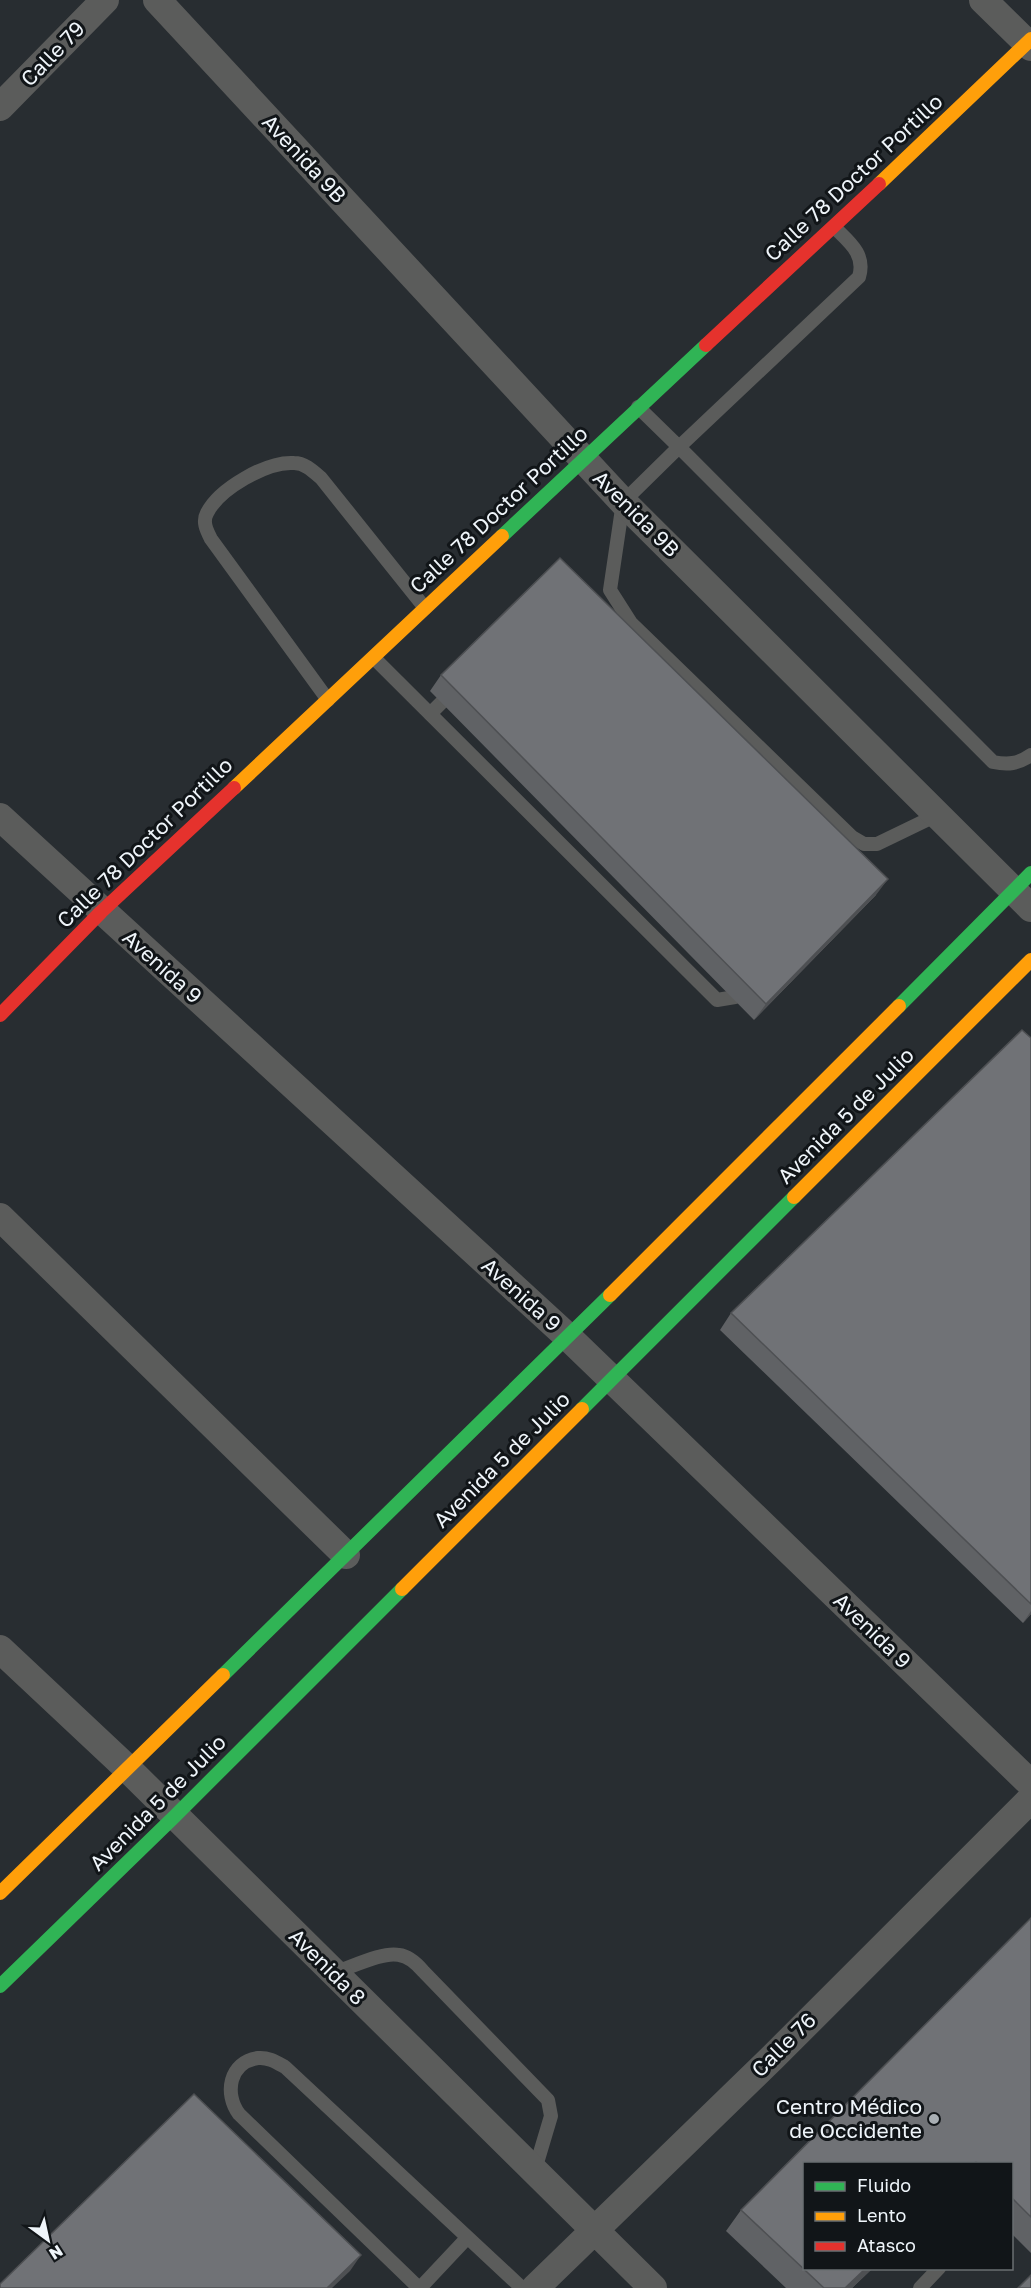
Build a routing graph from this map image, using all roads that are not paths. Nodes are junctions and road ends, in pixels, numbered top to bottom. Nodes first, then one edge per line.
1 (105, 0) edge
2 (157, 0) edge
3 (983, 0) edge
4 (1030, 43) edge
5 (0, 107) edge
6 (834, 227) junction
7 (638, 407) junction
8 (679, 447) junction
9 (583, 460) junction
10 (623, 502) junction
11 (425, 608) junction
12 (374, 658) junction
13 (464, 681) edge
14 (328, 700) junction
15 (430, 714) junction
16 (1031, 755) edge
17 (937, 815) junction
18 (0, 817) edge
19 (1025, 891) edge
20 (101, 912) junction
21 (1031, 960) edge
22 (753, 981) edge
23 (0, 1015) edge
24 (0, 1217) edge
25 (568, 1337) junction
26 (612, 1381) junction
27 (346, 1555) junction
28 (0, 1649) edge
29 (128, 1769) junction
30 (1031, 1784) edge
31 (1031, 1798) edge
32 (175, 1816) junction
33 (3, 1887) edge
34 (333, 1973) junction
35 (0, 1986) edge
36 (534, 2173) junction
37 (593, 2231) junction
38 (467, 2238) junction
39 (937, 2270) edge
40 (419, 2288) edge
41 (522, 2288) edge
42 (535, 2288) edge
43 (652, 2288) edge
44 (920, 2288) edge

1 - 5 street, Calle 79
2 - 9 street, Avenida 9B
3 - 4 street
4 - 6 main road, Calle 78 Doctor Portillo
6 - 7 main road, Calle 78 Doctor Portillo
6 - 8 lane
7 - 8 lane
7 - 9 main road, Calle 78 Doctor Portillo
8 - 10 lane
8 - 16 lane
9 - 10 street, Avenida 9B
9 - 11 main road, Calle 78 Doctor Portillo
10 - 17 street, Avenida 9B
10 - 17 lane
11 - 12 main road, Calle 78 Doctor Portillo
11 - 14 lane
12 - 14 main road, Calle 78 Doctor Portillo
12 - 15 lane
13 - 15 lane
14 - 20 main road, Calle 78 Doctor Portillo
15 - 22 lane
17 - 19 street, Avenida 9B
18 - 20 street, Avenida 9
19 - 25 main road, Avenida 5 de Julio
20 - 23 main road, Calle 78 Doctor Portillo
20 - 25 street, Avenida 9
21 - 26 main road, Avenida 5 de Julio
24 - 27 street
25 - 26 street, Avenida 9
25 - 27 main road, Avenida 5 de Julio
26 - 30 street, Avenida 9
26 - 32 main road, Avenida 5 de Julio
27 - 29 main road, Avenida 5 de Julio
28 - 29 street, Avenida 8
29 - 32 street, Avenida 8
29 - 33 main road, Avenida 5 de Julio
31 - 37 street, Calle 76
32 - 34 street, Avenida 8
32 - 35 main road, Avenida 5 de Julio
34 - 36 street, Avenida 8
34 - 36 lane
36 - 37 street, Avenida 8
37 - 42 street, Calle 76
37 - 43 street, Avenida 8
38 - 40 lane
38 - 40 lane
38 - 41 lane
39 - 44 lane

